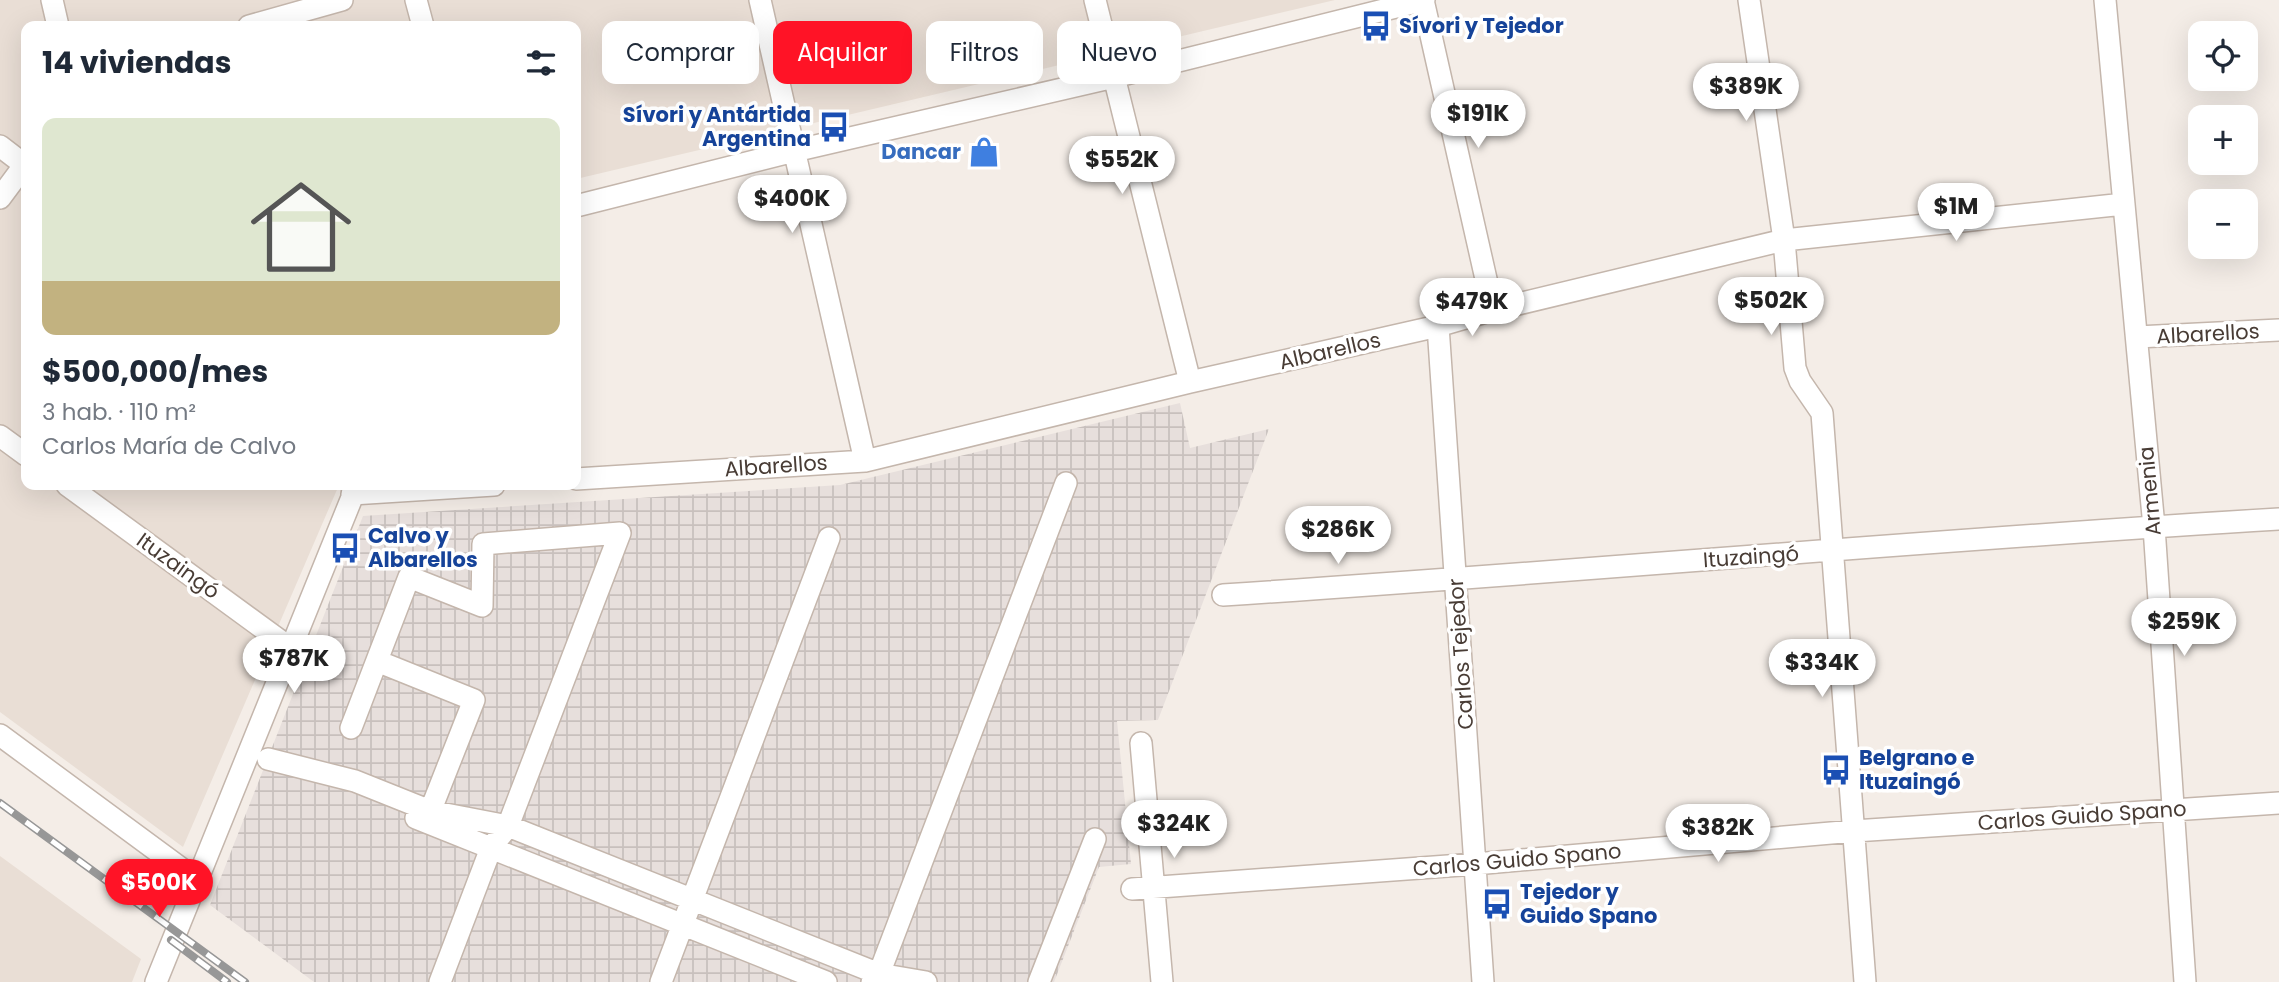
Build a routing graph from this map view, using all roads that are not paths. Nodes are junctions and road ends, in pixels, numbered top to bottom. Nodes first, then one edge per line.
1 (52, 0) edge
2 (342, 0) edge
3 (416, 0) edge
4 (760, 0) edge
5 (1095, 0) edge
6 (1423, 0) edge
7 (1749, 0) edge
8 (2105, 0) edge
9 (57, 21) edge
10 (267, 21) edge
11 (422, 21) edge
12 (1100, 21) edge
13 (1181, 60) edge
14 (1084, 84) edge
15 (1116, 84) edge
16 (0, 146) edge
17 (794, 151) junction
18 (21, 161) edge
19 (21, 171) edge
20 (0, 198) edge
21 (2124, 204) junction
22 (581, 205) edge
23 (1784, 240) junction
24 (1493, 310) junction
25 (1438, 326) junction
26 (2279, 330) edge
27 (2137, 337) junction
28 (1189, 382) junction
29 (0, 436) edge
30 (21, 451) edge
31 (865, 461) junction
32 (581, 479) edge
33 (1066, 483) dead end
34 (74, 490) edge
35 (355, 490) edge
36 (2279, 519) edge
37 (2154, 527) junction
38 (829, 538) dead end
39 (1831, 551) junction
40 (1455, 580) junction
41 (1223, 595) dead end
42 (290, 648) junction
43 (377, 661) junction
44 (351, 728) dead end
45 (0, 735) edge
46 (1141, 743) dead end
47 (258, 755) junction
48 (2279, 803) edge
49 (2173, 810) junction
50 (428, 817) junction
51 (508, 826) junction
52 (1854, 831) junction
53 (1095, 839) dead end
54 (491, 848) junction
55 (1475, 864) junction
56 (198, 881) junction
57 (1155, 888) junction
58 (1132, 889) dead end
59 (691, 900) junction
60 (683, 925) junction
61 (875, 978) edge
62 (156, 982) edge
63 (440, 982) edge
64 (661, 982) edge
65 (827, 982) edge
66 (926, 982) edge
67 (1039, 982) edge
68 (1162, 982) edge
69 (1483, 982) edge
70 (1866, 982) edge
71 (2185, 982) edge

1 - 9 street
2 - 10 street
3 - 11 street
4 - 17 street
5 - 12 street
6 - 13 street
6 - 24 street
7 - 23 street
8 - 21 street, Armenia
14 - 17 street
15 - 28 street
16 - 18 street
17 - 22 street
17 - 31 street
19 - 20 street
21 - 23 street, Albarellos
21 - 27 street, Armenia
23 - 24 street, Albarellos
23 - 39 street
24 - 25 street, Albarellos
25 - 28 street, Albarellos
25 - 40 street, Carlos Tejedor
26 - 27 street, Albarellos
27 - 37 street, Armenia
28 - 31 street, Albarellos
29 - 30 street
31 - 32 street, Albarellos
33 - 61 street
34 - 42 street, Ituzaingó
35 - 42 street
36 - 37 street, Ituzaingó
37 - 39 street, Ituzaingó
37 - 49 street, Armenia
38 - 59 street
39 - 40 street, Ituzaingó
39 - 52 street
40 - 41 street, Ituzaingó
40 - 55 street, Carlos Tejedor
42 - 47 street
43 - 44 street
43 - 50 street
43 - 51 street
45 - 56 street
46 - 57 street
47 - 50 street
47 - 56 street
48 - 49 street, Carlos Guido Spano
49 - 52 street, Carlos Guido Spano
49 - 71 street, Armenia
50 - 51 street
50 - 54 street
51 - 54 street
51 - 59 street
52 - 55 street, Carlos Guido Spano
52 - 70 street
53 - 67 street
54 - 60 street
54 - 63 street
55 - 57 street, Carlos Guido Spano
55 - 69 street, Carlos Tejedor
56 - 62 street
57 - 58 street, Carlos Guido Spano
57 - 68 street
59 - 60 street
59 - 61 street
60 - 64 street
60 - 65 street
61 - 66 street

